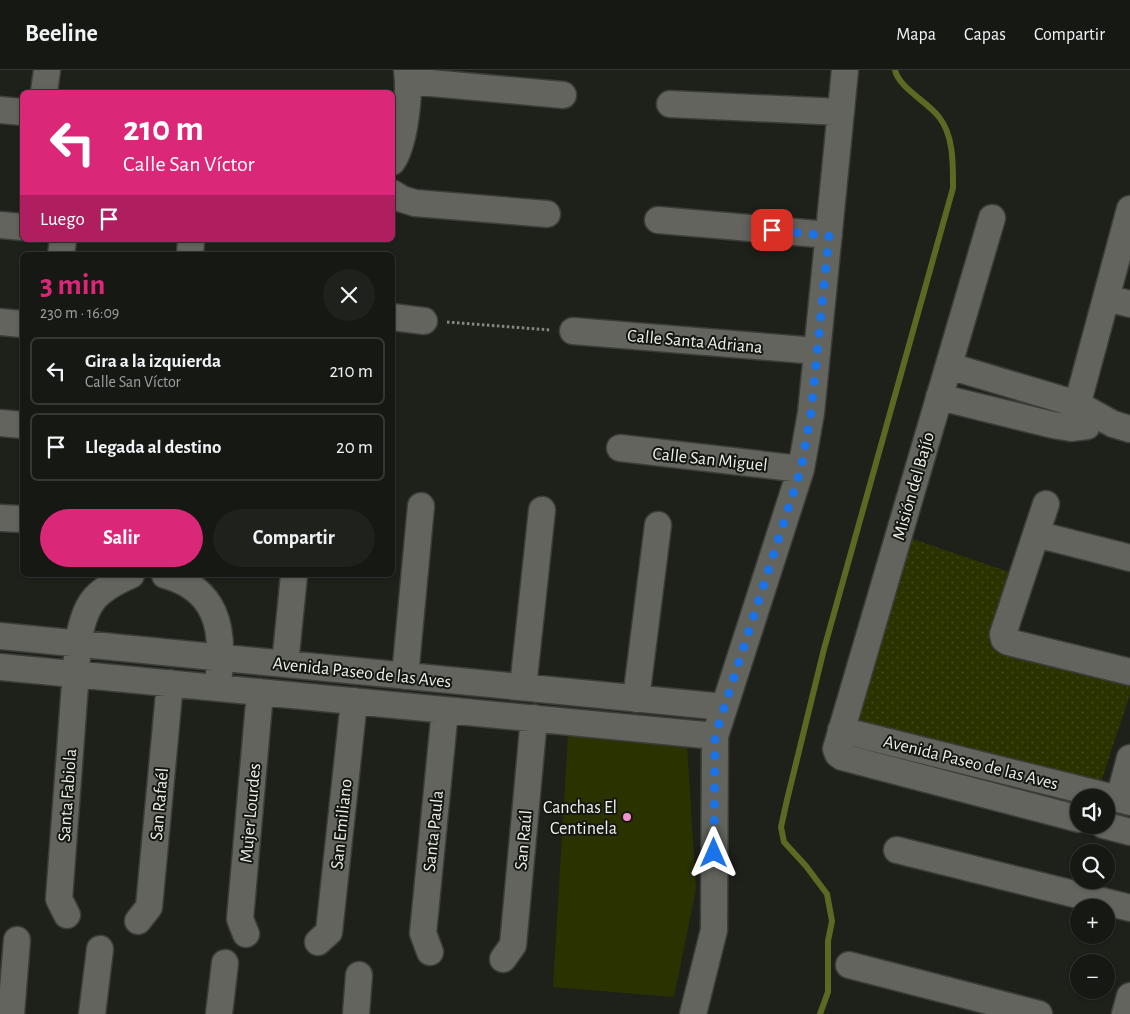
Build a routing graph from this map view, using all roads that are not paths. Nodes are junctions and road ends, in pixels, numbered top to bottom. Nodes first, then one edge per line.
1 (47, 70) edge
2 (845, 70) edge
3 (408, 76) edge
4 (44, 90) edge
5 (563, 95) dead end
6 (670, 104) dead end
7 (0, 110) edge
8 (20, 112) edge
9 (841, 112) junction
10 (395, 157) edge
11 (395, 195) edge
12 (1130, 209) edge
13 (547, 214) dead end
14 (992, 218) dead end
15 (658, 220) dead end
16 (0, 225) edge
17 (20, 227) edge
18 (829, 236) junction
19 (1118, 301) edge
20 (395, 318) edge
21 (424, 320) road end
22 (0, 322) edge
23 (20, 324) edge
24 (573, 331) road end
25 (817, 351) junction
26 (948, 366) junction
27 (939, 397) junction
28 (1074, 416) junction
29 (0, 423) edge
30 (20, 425) edge
31 (1121, 427) edge
32 (620, 448) dead end
33 (801, 469) junction
34 (1046, 504) dead end
35 (421, 506) dead end
36 (542, 517) dead end
37 (0, 518) edge
38 (20, 519) edge
39 (658, 525) dead end
40 (1036, 534) junction
41 (1130, 558) edge
42 (126, 577) edge
43 (172, 577) edge
44 (294, 577) edge
45 (0, 636) edge
46 (78, 644) junction
47 (221, 658) junction
48 (285, 664) junction
49 (0, 667) edge
50 (1130, 672) edge
51 (77, 674) junction
52 (405, 676) junction
53 (170, 683) junction
54 (523, 687) junction
55 (218, 688) junction
56 (260, 692) junction
57 (636, 699) junction
58 (354, 701) junction
59 (724, 707) junction
60 (445, 710) junction
61 (534, 718) junction
62 (715, 736) junction
63 (839, 742) junction
64 (1130, 758) edge
65 (1124, 801) edge
66 (1070, 817) edge
67 (1115, 828) edge
68 (1130, 832) edge
69 (897, 850) dead end
70 (1130, 908) edge
71 (67, 915) dead end
72 (138, 921) dead end
73 (246, 934) dead end
74 (18, 940) dead end
75 (318, 942) dead end
76 (100, 949) dead end
77 (430, 952) dead end
78 (503, 959) dead end
79 (225, 964) dead end
80 (849, 965) dead end
81 (360, 975) dead end
82 (1130, 996) edge
83 (11, 1014) edge
84 (92, 1014) edge
85 (220, 1014) edge
86 (356, 1014) edge
87 (693, 1014) edge
88 (1039, 1014) edge
89 (1125, 1014) edge

1 - 4 street
2 - 9 street
3 - 5 street
3 - 10 street
6 - 9 street
7 - 8 street
9 - 18 street
11 - 13 street
12 - 19 street
14 - 26 street, Misión del Bajío
15 - 18 street
16 - 17 street
18 - 25 street
19 - 28 street
20 - 21 street
22 - 23 street
24 - 25 street, Calle Santa Adriana
25 - 33 street
26 - 27 street, Misión del Bajío
26 - 28 street
27 - 28 street
27 - 63 street, Misión del Bajío
28 - 31 street
29 - 30 street
32 - 33 street, Calle San Miguel
33 - 59 street
34 - 40 street
35 - 52 street
36 - 54 street
37 - 38 street
39 - 57 street
40 - 41 street
40 - 50 street
42 - 46 street, Santa Fabiola
43 - 47 street
44 - 48 street
45 - 46 street, Avenida Paseo de las Aves
46 - 47 street, Avenida Paseo de las Aves
46 - 51 street, Santa Fabiola
47 - 48 street, Avenida Paseo de las Aves
47 - 55 street
48 - 52 street, Avenida Paseo de las Aves
49 - 51 street, Avenida Paseo de las Aves
51 - 53 street, Avenida Paseo de las Aves
51 - 71 street, Santa Fabiola
52 - 54 street, Avenida Paseo de las Aves
53 - 55 street, Avenida Paseo de las Aves
53 - 72 street, San Rafaél
54 - 57 street, Avenida Paseo de las Aves
55 - 56 street, Avenida Paseo de las Aves
56 - 58 street, Avenida Paseo de las Aves
56 - 73 street, Mujer Lourdes
57 - 59 street, Avenida Paseo de las Aves
58 - 60 street, Avenida Paseo de las Aves
58 - 75 street, San Emiliano
59 - 62 street
60 - 61 street, Avenida Paseo de las Aves
60 - 77 street, Santa Paula
61 - 62 street, Avenida Paseo de las Aves
61 - 78 street, San Raúl
62 - 87 street
63 - 65 street, Avenida Paseo de las Aves
63 - 66 street, Avenida Paseo de las Aves
64 - 65 street
67 - 68 street
69 - 70 street
74 - 83 street
76 - 84 street
79 - 85 street
80 - 88 street
81 - 86 street
82 - 89 street

